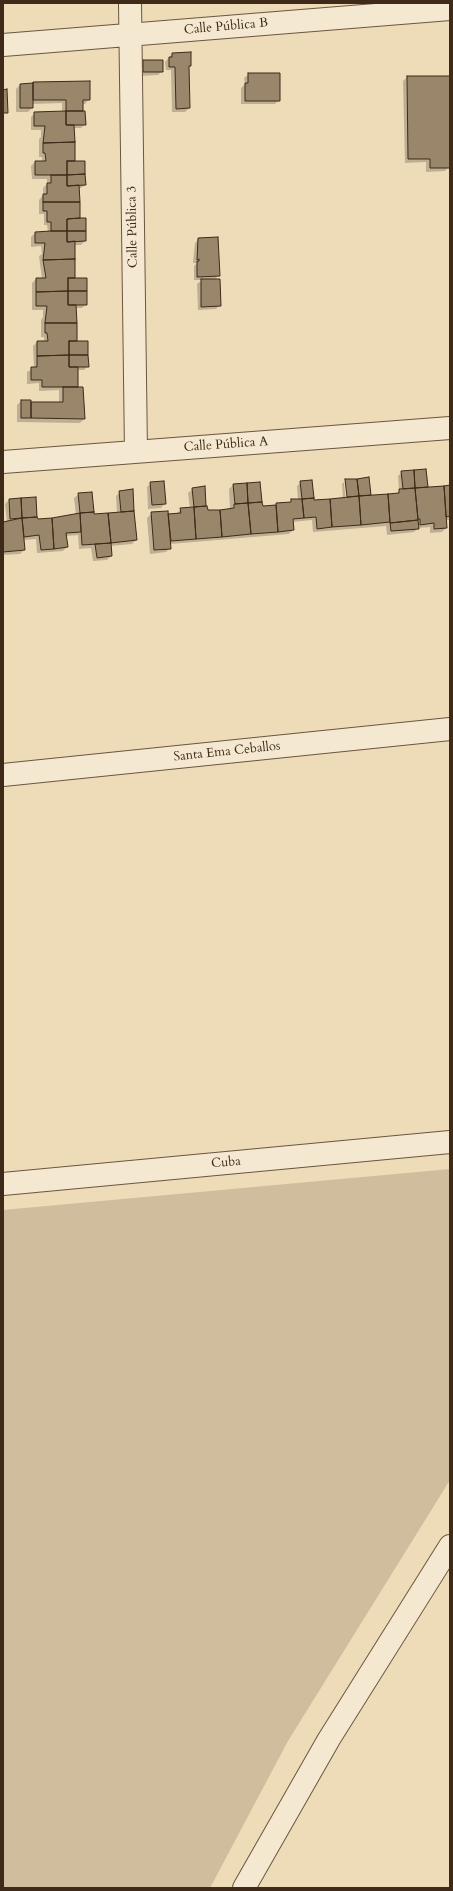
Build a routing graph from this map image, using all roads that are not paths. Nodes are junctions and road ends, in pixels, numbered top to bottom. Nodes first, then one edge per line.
1 (130, 3) edge
2 (450, 9) edge
3 (130, 34) junction
4 (3, 45) edge
5 (450, 428) edge
6 (136, 452) junction
7 (3, 462) edge
8 (450, 729) edge
9 (3, 775) edge
10 (450, 1142) edge
11 (3, 1184) edge
12 (450, 1546) edge
13 (244, 1888) edge

1 - 3 street, Calle Pública 3
2 - 3 street, Calle Pública B
3 - 4 street, Calle Pública B
3 - 6 street, Calle Pública 3
5 - 6 street, Calle Pública A
6 - 7 street, Calle Pública A
8 - 9 street, Santa Ema Ceballos
10 - 11 street, Cuba
12 - 13 street

